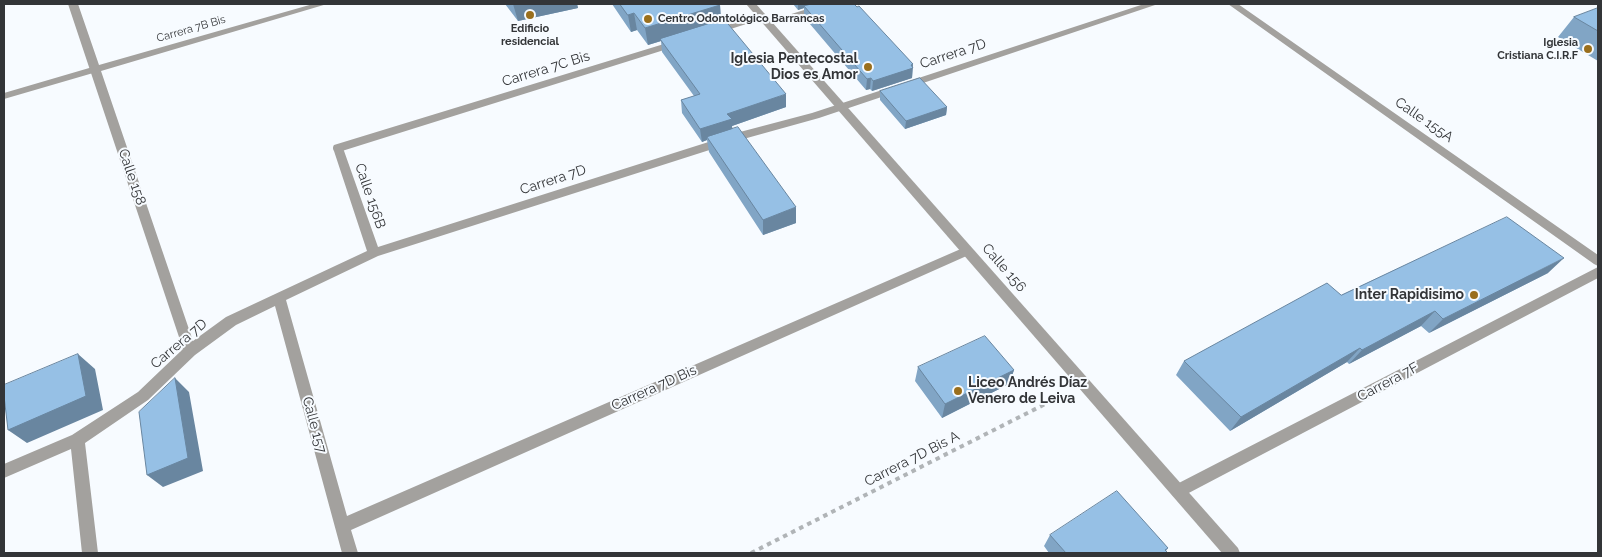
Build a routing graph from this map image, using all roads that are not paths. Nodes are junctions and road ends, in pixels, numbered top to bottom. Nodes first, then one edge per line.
1 (74, 4) edge
2 (322, 4) edge
3 (752, 4) edge
4 (832, 4) edge
5 (1153, 4) edge
6 (1232, 4) edge
7 (765, 20) junction
8 (706, 34) edge
9 (687, 40) edge
10 (96, 69) junction
11 (4, 96) edge
12 (840, 107) junction
13 (338, 148) joint
14 (967, 250) junction
15 (374, 253) junction
16 (1598, 261) edge
17 (1598, 272) edge
18 (278, 297) junction
19 (190, 351) junction
20 (77, 440) junction
21 (4, 471) edge
22 (1178, 491) junction
23 (342, 526) junction
24 (1227, 552) edge
25 (90, 553) edge
26 (350, 553) edge

1 - 10 street, Calle 158
2 - 10 street, Carrera 7B Bis
3 - 7 street, Calle 156
4 - 7 street
5 - 12 street, Carrera 7D
6 - 16 street, Calle 155A
7 - 8 street
7 - 12 street, Calle 156
9 - 13 street, Carrera 7C Bis
10 - 11 street, Carrera 7B Bis
10 - 19 street, Calle 158
12 - 14 street, Calle 156
12 - 15 street, Carrera 7D
13 - 15 street, Calle 156B
14 - 22 street, Calle 156
14 - 23 street, Carrera 7D Bis
15 - 18 street, Carrera 7D
17 - 22 street, Carrera 7F
18 - 19 street, Carrera 7D
18 - 23 street, Calle 157
19 - 20 street, Carrera 7D
20 - 21 street, Carrera 7D
20 - 25 street
22 - 24 street, Calle 156
23 - 26 street, Calle 157

